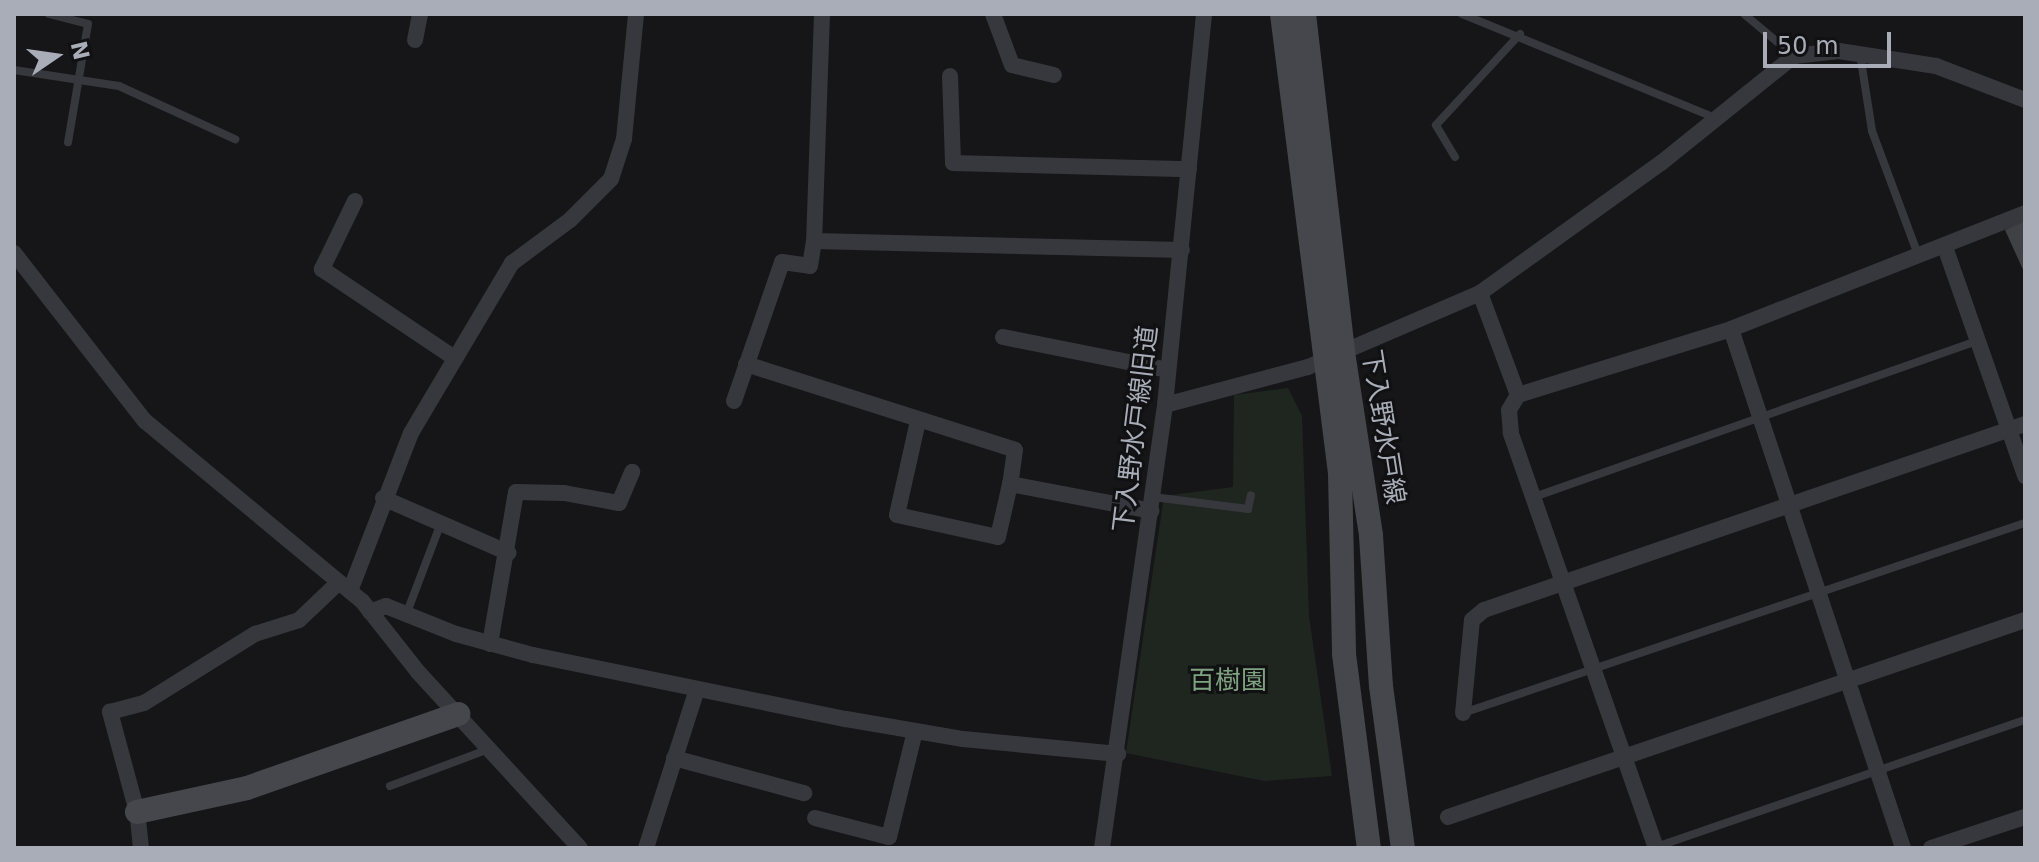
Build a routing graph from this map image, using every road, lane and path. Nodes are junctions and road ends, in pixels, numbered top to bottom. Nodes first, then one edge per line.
1 (49, 14) edge
2 (420, 14) edge
3 (636, 14) edge
4 (822, 14) edge
5 (993, 14) edge
6 (1204, 14) edge
7 (1282, 14) edge
8 (1304, 14) edge
9 (1462, 14) edge
10 (1744, 14) edge
11 (1520, 34) junction
12 (415, 40) dead end
13 (1859, 53) junction
14 (1794, 56) junction
15 (14, 70) edge
16 (1054, 75) dead end
17 (950, 76) dead end
18 (78, 82) junction
19 (2025, 100) edge
20 (1713, 117) junction
21 (235, 139) dead end
22 (68, 142) dead end
23 (1455, 157) dead end
24 (1189, 169) junction
25 (355, 201) dead end
26 (2025, 213) edge
27 (814, 241) junction
28 (1945, 247) junction
29 (1182, 250) junction
30 (14, 253) edge
31 (1919, 257) junction
32 (1480, 293) junction
33 (1731, 329) junction
34 (1003, 337) dead end
35 (1978, 341) junction
36 (1333, 356) junction
37 (453, 357) junction
38 (746, 364) junction
39 (1168, 370) junction
40 (1518, 395) junction
41 (734, 401) dead end
42 (1165, 405) junction
43 (1760, 419) junction
44 (918, 421) junction
45 (2017, 427) edge
46 (632, 472) dead end
47 (2025, 476) edge
48 (1010, 484) junction
49 (1251, 495) dead end
50 (1534, 497) junction
51 (383, 498) junction
52 (1152, 504) junction
53 (1790, 506) junction
54 (441, 522) junction
55 (2025, 523) edge
56 (509, 553) junction
57 (1564, 584) junction
58 (345, 586) junction
59 (1819, 595) junction
60 (370, 612) junction
61 (406, 615) junction
62 (2025, 620) edge
63 (490, 644) junction
64 (1593, 669) junction
65 (1848, 682) junction
66 (697, 689) junction
67 (1463, 713) joint
68 (458, 714) junction
69 (2025, 720) edge
70 (915, 731) junction
71 (490, 749) junction
72 (1118, 754) junction
73 (674, 758) junction
74 (1625, 758) junction
75 (1877, 770) junction
76 (390, 786) dead end
77 (804, 793) dead end
78 (137, 812) junction
79 (1448, 817) dead end
80 (2025, 817) edge
81 (815, 818) dead end
82 (141, 848) edge
83 (580, 848) edge
84 (646, 848) edge
85 (1102, 848) edge
86 (1369, 848) edge
87 (1403, 848) edge
88 (1655, 848) edge
89 (1903, 848) edge
90 (1931, 848) edge

1 - 18 lane
2 - 12 street
3 - 37 street
4 - 27 street
5 - 16 street
6 - 24 street, 下入野水戸線旧道
7 - 36 main road, 下入野水戸線
8 - 36 main road, 下入野水戸線
9 - 11 lane
10 - 14 lane
11 - 20 lane
11 - 23 lane
13 - 14 street
13 - 19 street
13 - 31 lane
14 - 20 street
15 - 18 lane
17 - 24 street
18 - 21 lane
18 - 22 lane
20 - 32 street
24 - 29 street, 下入野水戸線旧道
25 - 37 street
26 - 28 street
27 - 29 street
27 - 38 street
28 - 31 street
28 - 35 street
29 - 39 street, 下入野水戸線旧道
30 - 58 street
31 - 33 street
32 - 36 street
32 - 40 street
33 - 40 street
33 - 43 street
34 - 39 street
35 - 43 lane
35 - 45 street
36 - 42 street
36 - 86 main road, 下入野水戸線
36 - 87 main road, 下入野水戸線
37 - 51 street
38 - 41 street
38 - 44 street
39 - 42 street, 下入野水戸線旧道
40 - 50 street
42 - 52 street, 下入野水戸線旧道
43 - 50 lane
43 - 53 street
44 - 48 street
44 - 48 street
45 - 47 street
45 - 53 street
46 - 56 street
48 - 52 street
49 - 52 lane
50 - 57 street
51 - 54 street
51 - 58 street
52 - 72 street, 下入野水戸線旧道
53 - 57 street
53 - 59 street
54 - 56 street
54 - 61 lane
55 - 59 lane
56 - 63 street
57 - 64 street
57 - 67 street
58 - 60 street
58 - 78 street
59 - 64 lane
59 - 65 street
60 - 61 street
60 - 68 street
61 - 63 street
62 - 65 street
63 - 66 street
64 - 67 lane
64 - 74 street
65 - 74 street
65 - 75 street
66 - 70 street
66 - 73 street
68 - 71 street
68 - 78 main road
69 - 75 lane
70 - 72 street
70 - 81 street
71 - 76 lane
71 - 83 street
72 - 85 street, 下入野水戸線旧道
73 - 77 street
73 - 84 street
74 - 79 street
74 - 88 street
75 - 88 lane
75 - 89 street
78 - 82 street
80 - 90 street

